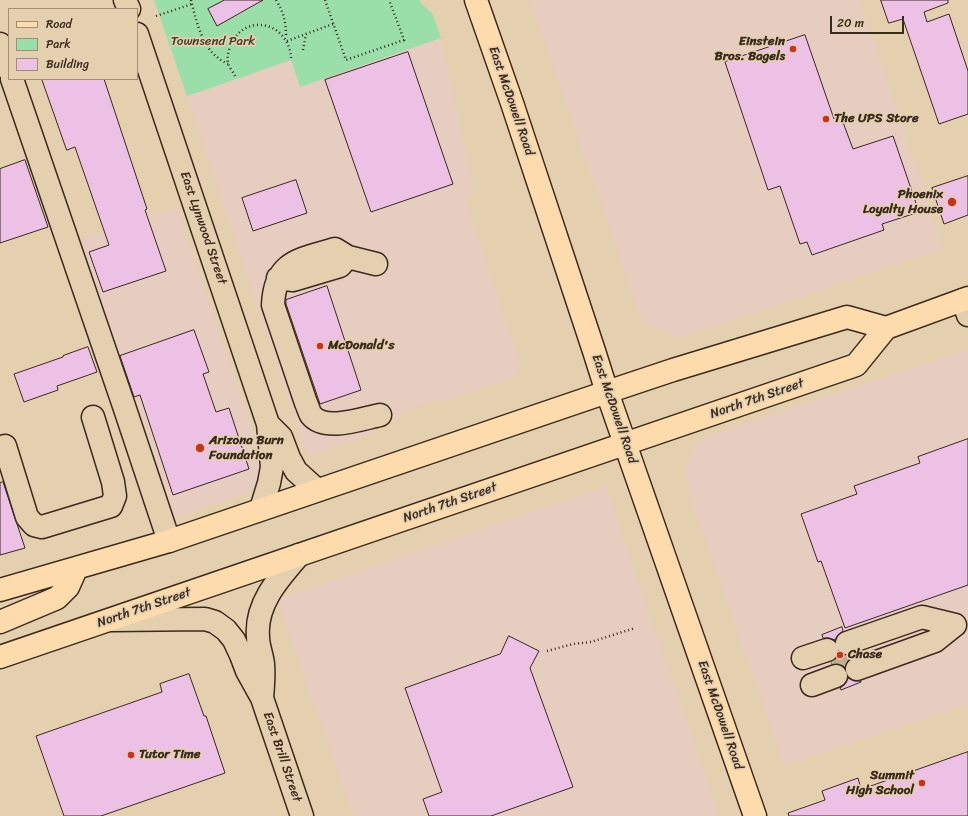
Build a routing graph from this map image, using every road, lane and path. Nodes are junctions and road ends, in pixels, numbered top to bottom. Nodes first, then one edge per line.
1 (191, 0) edge
2 (276, 0) edge
3 (325, 0) edge
4 (390, 0) edge
5 (476, 0) edge
6 (192, 4) junction
7 (156, 16) dead end
8 (333, 24) junction
9 (306, 34) junction
10 (138, 37) edge
11 (286, 40) junction
12 (0, 44) edge
13 (304, 50) dead end
14 (292, 58) dead end
15 (228, 64) junction
16 (8, 67) edge
17 (235, 76) dead end
18 (12, 80) edge
19 (376, 264) dead end
20 (966, 304) edge
21 (886, 328) junction
22 (607, 392) junction
23 (380, 415) dead end
24 (93, 417) dead end
25 (268, 424) junction
26 (626, 443) junction
27 (5, 446) dead end
28 (318, 490) junction
29 (261, 509) junction
30 (169, 541) junction
31 (299, 555) junction
32 (76, 569) junction
33 (0, 590) edge
34 (107, 620) junction
35 (0, 622) edge
36 (955, 625) dead end
37 (635, 628) dead end
38 (547, 651) dead end
39 (0, 657) edge
40 (852, 657) tunnel mouth
41 (832, 664) tunnel mouth
42 (808, 673) dead end
43 (262, 698) junction
44 (302, 816) edge
45 (755, 816) edge

1 - 6 path
2 - 11 path
3 - 8 path
4 - 8 path
5 - 22 main road, East McDowell Road
6 - 7 path
6 - 15 path
8 - 9 path
9 - 11 path
9 - 13 path
10 - 25 street, East Lynwood Street
11 - 14 path
11 - 15 path
12 - 16 street
15 - 17 path
18 - 30 street
19 - 23 street
20 - 21 main road
21 - 22 main road
21 - 26 main road, North 7th Street
22 - 26 main road, East McDowell Road
22 - 28 main road
24 - 27 street
25 - 28 street, East Lynwood Street
25 - 29 street, East Lynwood Street
26 - 31 main road, North 7th Street
26 - 45 main road, East McDowell Road
28 - 29 main road
29 - 30 main road
30 - 32 main road
31 - 34 main road, North 7th Street
31 - 43 street, East Brill Street
32 - 33 main road
32 - 35 main road
34 - 39 main road, North 7th Street
34 - 43 street, East Brill Street
36 - 40 street
37 - 38 path
41 - 42 street
43 - 44 street, East Brill Street

